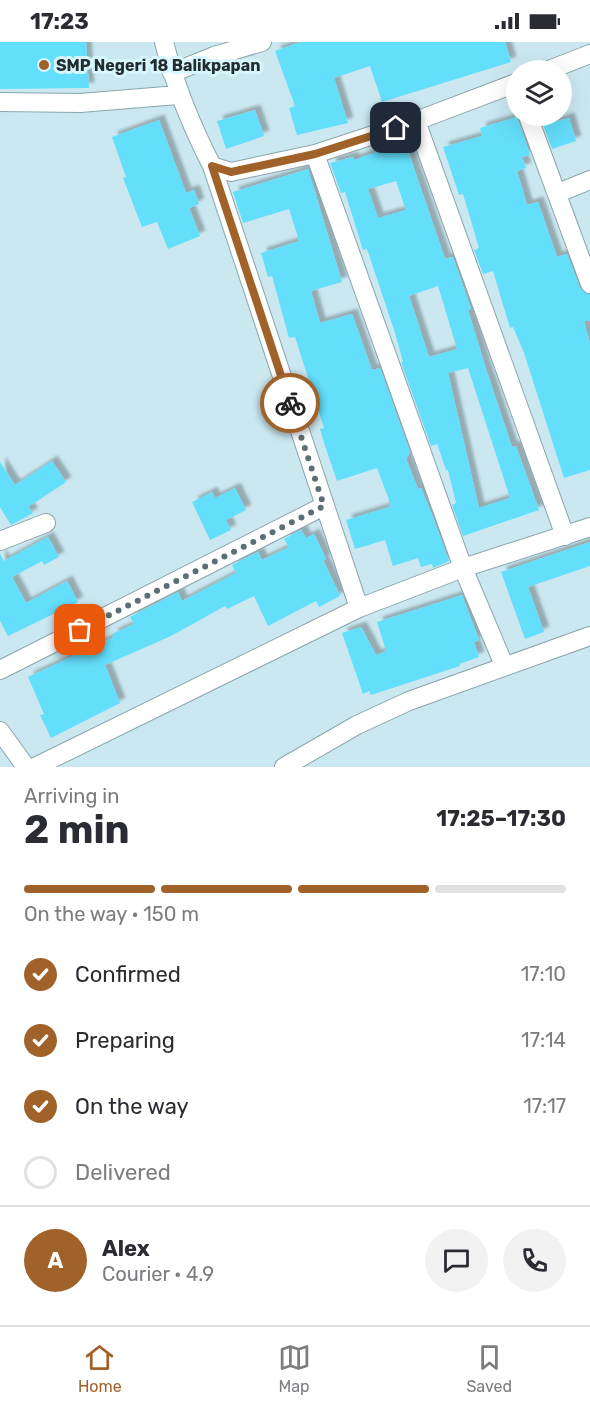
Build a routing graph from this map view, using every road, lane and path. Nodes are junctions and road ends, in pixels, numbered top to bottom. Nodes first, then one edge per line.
1 (164, 42) edge
2 (262, 42) edge
3 (590, 54) edge
4 (572, 61) edge
5 (172, 72) junction
6 (506, 88) edge
7 (178, 95) junction
8 (0, 102) edge
9 (416, 121) junction
10 (532, 126) edge
11 (315, 154) junction
12 (212, 166) junction
13 (590, 180) edge
14 (558, 193) junction
15 (590, 284) edge
16 (324, 506) junction
17 (46, 523) dead end
18 (590, 527) edge
19 (565, 536) junction
20 (0, 542) edge
21 (463, 568) junction
22 (359, 608) junction
23 (590, 636) edge
24 (504, 665) junction
25 (0, 670) edge
26 (0, 731) edge
27 (26, 767) edge
28 (35, 767) edge
29 (284, 767) edge

1 - 5 street
2 - 5 street
3 - 4 street
5 - 7 street
6 - 9 street
7 - 8 street
7 - 12 street
9 - 11 street
9 - 19 street
10 - 14 street
11 - 12 street
11 - 21 street
12 - 16 street
13 - 14 street
14 - 15 street
16 - 22 street
16 - 25 street
17 - 20 street
18 - 19 street
19 - 21 street
21 - 22 street
21 - 24 street
22 - 28 street
23 - 24 street
24 - 29 street
26 - 27 street

